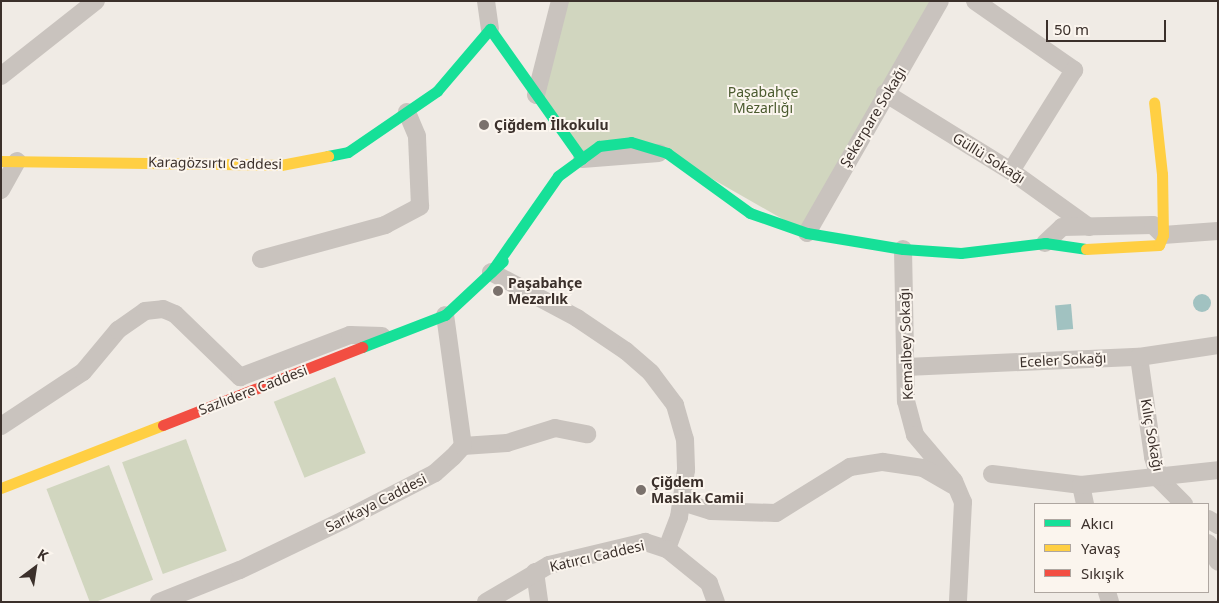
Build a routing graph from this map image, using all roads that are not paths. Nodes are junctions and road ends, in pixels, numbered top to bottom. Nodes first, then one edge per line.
1 (96, 1) edge
2 (486, 1) edge
3 (560, 1) edge
4 (940, 1) edge
5 (975, 1) edge
6 (490, 29) junction
7 (1, 76) edge
8 (885, 93) junction
9 (536, 95) junction
10 (1154, 102) dead end
11 (407, 112) junction
12 (667, 153) joint
13 (582, 159) junction
14 (9, 161) edge
15 (1011, 171) junction
16 (1, 190) edge
17 (1089, 227) junction
18 (1218, 231) edge
19 (807, 233) junction
20 (1164, 235) junction
21 (1046, 243) junction
22 (903, 249) junction
23 (261, 259) dead end
24 (491, 272) junction
25 (444, 316) junction
26 (392, 336) junction
27 (1218, 346) edge
28 (1139, 357) junction
29 (906, 368) junction
30 (1, 426) edge
31 (587, 434) dead end
32 (464, 446) junction
33 (1218, 470) edge
34 (992, 474) dead end
35 (1160, 480) junction
36 (1081, 485) junction
37 (1, 488) edge
38 (957, 488) junction
39 (682, 502) junction
40 (1085, 503) edge
41 (1183, 503) edge
42 (1209, 545) edge
43 (667, 549) junction
44 (1218, 562) edge
45 (535, 572) junction
46 (160, 602) edge
47 (486, 602) edge
48 (539, 602) edge
49 (716, 602) edge
50 (958, 602) edge

1 - 7 street
2 - 6 street
3 - 9 street
4 - 8 street, Şekerpare Sokağı
5 - 15 street
6 - 9 street
6 - 11 street, Karagözsırtı Caddesi
8 - 15 street, Güllü Sokağı
8 - 19 street, Şekerpare Sokağı
9 - 13 street
10 - 20 street
11 - 14 street, Karagözsırtı Caddesi
11 - 23 street
12 - 13 street
12 - 19 street
13 - 24 street, Sazlıdere Caddesi
14 - 16 street
15 - 17 street, Güllü Sokağı
17 - 20 street
17 - 21 street
18 - 20 street
19 - 22 street
20 - 21 street
21 - 22 street
22 - 29 street, Kemalbey Sokağı
24 - 25 street, Sazlıdere Caddesi
24 - 39 street
25 - 26 street, Sazlıdere Caddesi
25 - 32 street
26 - 30 street
26 - 37 street, Sazlıdere Caddesi
27 - 28 street, Eceler Sokağı
28 - 29 street, Eceler Sokağı
28 - 35 street, Kılıç Sokağı
29 - 38 street, Kemalbey Sokağı
31 - 32 street
32 - 46 street, Sarıkaya Caddesi
33 - 35 street
34 - 36 street
35 - 36 street
35 - 41 street, Kılıç Sokağı
36 - 40 street
38 - 39 street
38 - 50 street, Kemalbey Sokağı
39 - 43 street
42 - 44 street
43 - 45 street, Katırcı Caddesi
43 - 49 street
45 - 47 street, Katırcı Caddesi
45 - 48 street

